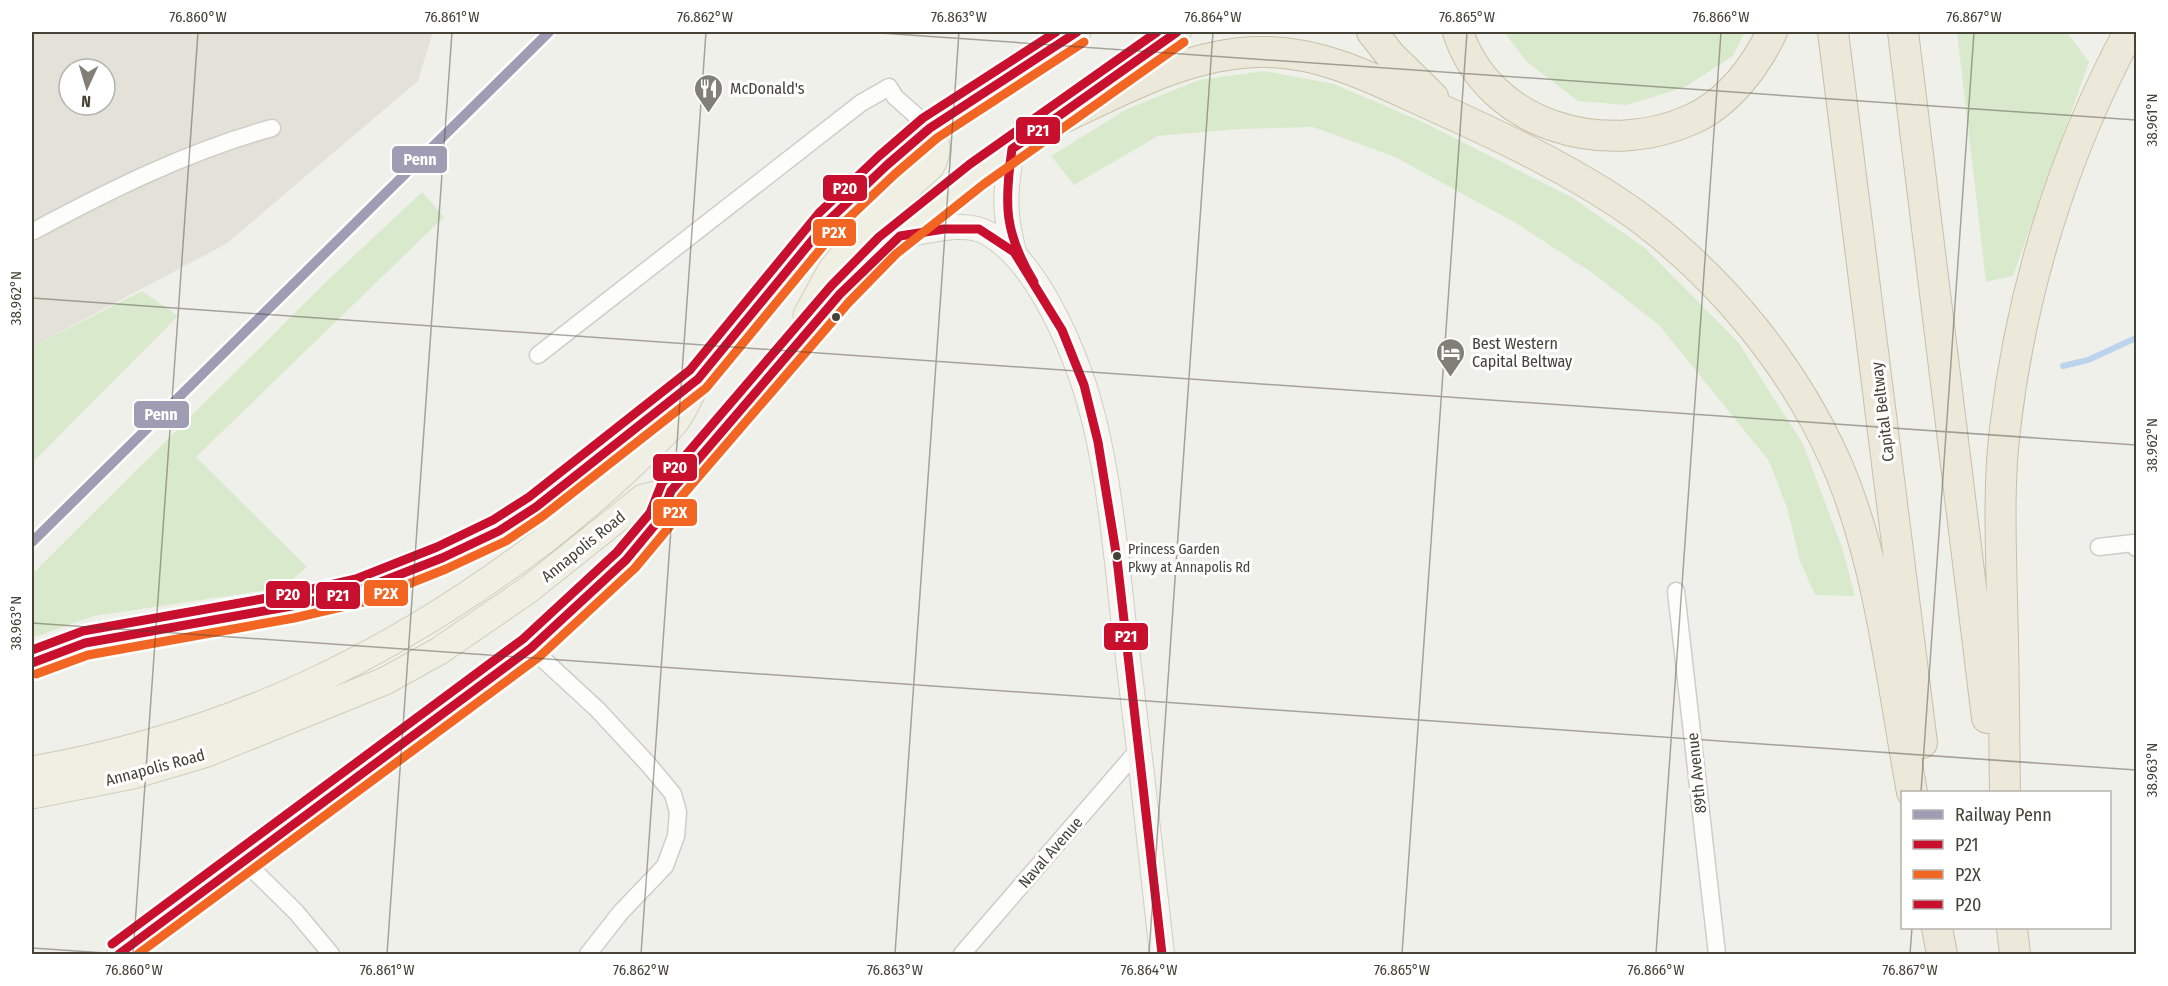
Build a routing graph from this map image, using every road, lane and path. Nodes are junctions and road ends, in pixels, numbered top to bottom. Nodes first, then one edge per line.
1 (1077, 32) edge
2 (1178, 32) edge
3 (1372, 32) edge
4 (1458, 32) edge
5 (1772, 32) edge
6 (1833, 32) edge
7 (1903, 32) edge
8 (2129, 32) edge
9 (1454, 115) junction
10 (272, 128) dead end
11 (930, 128) junction
12 (1041, 128) junction
13 (1012, 149) junction
14 (32, 232) edge
15 (900, 236) junction
16 (1014, 252) junction
17 (538, 355) dead end
18 (781, 363) junction
19 (699, 379) junction
20 (671, 491) junction
21 (2099, 548) dead end
22 (2136, 548) edge
23 (1676, 591) dead end
24 (531, 648) junction
25 (32, 663) edge
26 (1139, 749) junction
27 (32, 771) edge
28 (1912, 791) edge
29 (1928, 791) edge
30 (1996, 791) edge
31 (2005, 791) edge
32 (32, 795) edge
33 (244, 861) junction
34 (1937, 929) edge
35 (1944, 929) edge
36 (2012, 929) edge
37 (1712, 953) edge
38 (119, 954) edge
39 (331, 954) edge
40 (588, 954) edge
41 (962, 954) edge
42 (1162, 954) edge
43 (1942, 954) edge
44 (1947, 954) edge
45 (2015, 954) edge

1 - 11 main road, Annapolis Road
2 - 12 main road
3 - 9 highway
4 - 5 highway
6 - 29 highway, Capital Beltway
7 - 30 highway
8 - 31 highway
9 - 12 highway
9 - 28 highway
10 - 14 street
11 - 17 street
11 - 18 main road
11 - 19 main road, Annapolis Road
12 - 13 main road
13 - 15 main road
13 - 16 street
15 - 16 street
15 - 18 main road
16 - 26 street
18 - 20 main road
19 - 25 main road
19 - 27 main road, Annapolis Road
20 - 24 street
20 - 32 main road, Annapolis Road
21 - 22 street
23 - 37 street, 89th Avenue
24 - 33 street
24 - 40 street
26 - 41 street, Naval Avenue
26 - 42 street
33 - 38 street
33 - 39 street
34 - 43 highway
35 - 44 highway
36 - 45 highway

